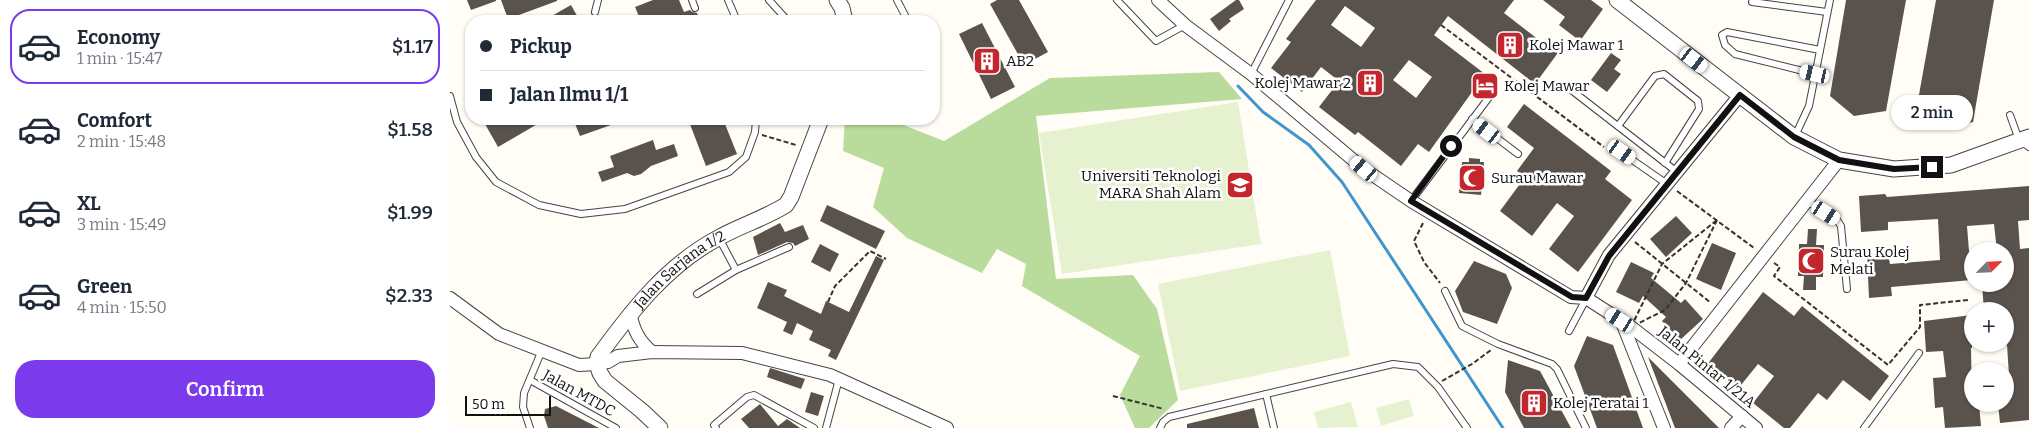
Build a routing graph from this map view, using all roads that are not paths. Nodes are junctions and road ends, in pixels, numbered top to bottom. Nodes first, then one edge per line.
1 (598, 0) edge
2 (692, 0) edge
3 (728, 0) edge
4 (769, 0) edge
5 (837, 0) edge
6 (897, 0) edge
7 (1118, 0) edge
8 (1158, 0) edge
9 (1289, 0) edge
10 (1617, 0) edge
11 (1830, 0) edge
12 (1752, 2) dead end
13 (695, 8) dead end
14 (595, 12) dead end
15 (1827, 12) junction
16 (734, 15) edge
17 (783, 15) edge
18 (844, 15) edge
19 (905, 15) edge
20 (1185, 25) junction
21 (1820, 50) junction
22 (1251, 74) junction
23 (1815, 74) junction
24 (1570, 89) dead end
25 (1492, 92) dead end
26 (1740, 95) junction
27 (450, 96) edge
28 (2010, 116) dead end
29 (1472, 119) junction
30 (756, 125) edge
31 (819, 125) edge
32 (1618, 126) junction
33 (1794, 137) junction
34 (2026, 141) edge
35 (1622, 152) dead end
36 (1518, 154) dead end
37 (1839, 160) junction
38 (1665, 163) junction
39 (1677, 172) junction
40 (1667, 184) junction
41 (1411, 201) junction
42 (1806, 201) junction
43 (718, 237) junction
44 (789, 247) dead end
45 (736, 270) junction
46 (1847, 289) dead end
47 (1445, 291) road end
48 (697, 294) dead end
49 (450, 298) edge
50 (1586, 298) junction
51 (630, 313) junction
52 (1626, 324) junction
53 (1569, 330) dead end
54 (542, 350) junction
55 (652, 352) junction
56 (1918, 354) dead end
57 (597, 364) junction
58 (1679, 364) junction
59 (839, 379) junction
60 (530, 380) junction
61 (1266, 394) junction
62 (1742, 416) junction
63 (612, 427) edge
64 (530, 428) edge
65 (660, 428) edge
66 (716, 428) edge
67 (814, 428) edge
68 (826, 428) edge
69 (947, 428) edge
70 (1160, 428) edge
71 (1274, 428) edge
72 (1466, 428) edge
73 (1586, 428) edge
74 (1664, 428) edge
75 (1730, 428) edge
76 (1756, 428) edge
77 (1864, 428) edge

1 - 14 lane
2 - 13 lane
3 - 16 lane
4 - 17 lane
5 - 18 street
6 - 19 lane
7 - 20 lane
8 - 20 street, Jalan Pintar 1/21A
9 - 22 lane
10 - 26 street
11 - 15 lane
12 - 15 lane
15 - 21 lane
20 - 22 street, Jalan Pintar 1/21A
21 - 23 lane
21 - 23 lane
22 - 41 street, Jalan Pintar 1/21A
23 - 33 lane
24 - 32 lane
25 - 29 lane
26 - 33 street
26 - 39 street
27 - 30 lane
28 - 34 lane
29 - 36 lane
29 - 41 lane
31 - 43 street, Jalan Sarjana 1/2
32 - 38 lane
32 - 38 lane
33 - 37 street
34 - 37 street
35 - 40 lane
37 - 42 street
38 - 39 lane
39 - 40 street
40 - 50 street
41 - 50 street, Jalan Pintar 1/21A
42 - 46 lane
42 - 58 street
43 - 45 lane
43 - 51 street, Jalan Sarjana 1/2
44 - 45 lane
45 - 48 lane
47 - 73 lane
49 - 54 street
50 - 52 street, Jalan Pintar 1/21A
50 - 53 lane
51 - 55 street
51 - 57 street, Jalan Sarjana 1/2
52 - 58 street, Jalan Pintar 1/21A
52 - 74 street
54 - 57 street
54 - 60 lane, Jalan MTDC
55 - 57 street
55 - 59 street
56 - 77 lane
57 - 65 street
58 - 62 street, Jalan Pintar 1/21A
59 - 68 lane
59 - 69 street
60 - 63 lane, Jalan MTDC
60 - 64 lane, Jalan MTDC
61 - 70 lane
61 - 71 lane
61 - 72 lane
62 - 75 street
62 - 76 street, Jalan Pintar 1/21A
66 - 67 lane

